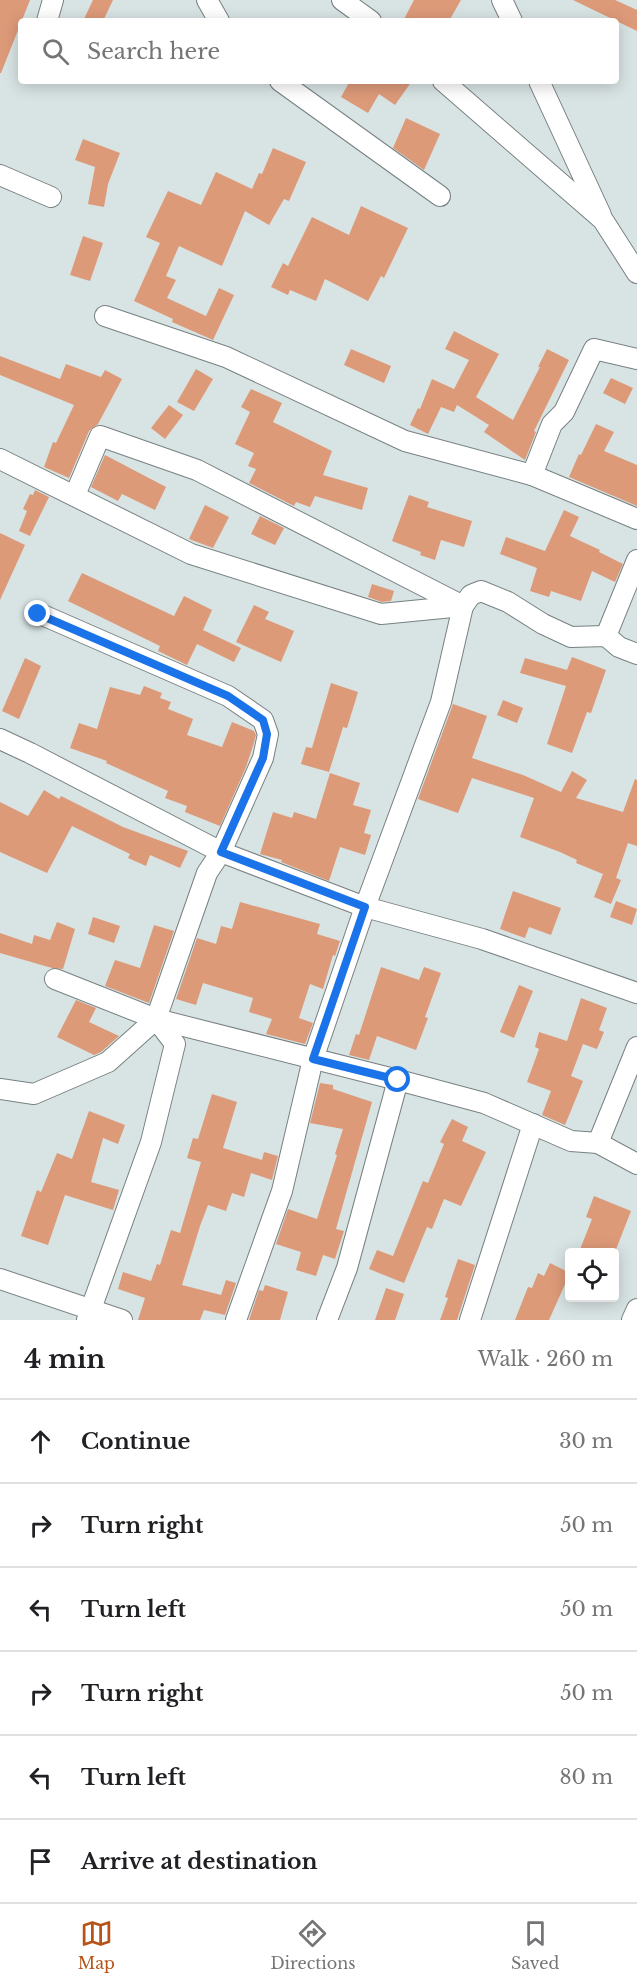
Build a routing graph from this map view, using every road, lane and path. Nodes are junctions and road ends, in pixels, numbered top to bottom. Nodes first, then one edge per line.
1 (53, 0) edge
2 (207, 0) edge
3 (342, 0) edge
4 (502, 0) edge
5 (48, 18) edge
6 (217, 18) edge
7 (368, 18) edge
8 (511, 18) edge
9 (284, 84) edge
10 (446, 84) edge
11 (540, 84) edge
12 (0, 175) edge
13 (440, 196) dead end
14 (51, 197) dead end
15 (603, 220) junction
16 (637, 273) edge
17 (105, 316) dead end
18 (637, 359) edge
19 (0, 459) edge
20 (532, 475) junction
21 (75, 495) junction
22 (637, 519) edge
23 (637, 560) edge
24 (463, 606) junction
25 (38, 614) dead end
26 (606, 636) junction
27 (637, 654) edge
28 (0, 739) edge
29 (221, 852) junction
30 (365, 907) junction
31 (55, 979) dead end
32 (637, 993) edge
33 (156, 1019) junction
34 (637, 1047) edge
35 (313, 1059) junction
36 (398, 1080) junction
37 (0, 1089) edge
38 (532, 1124) junction
39 (598, 1143) junction
40 (637, 1164) edge
41 (0, 1279) edge
42 (637, 1309) edge
43 (88, 1315) edge
44 (122, 1320) edge
45 (236, 1320) edge
46 (327, 1320) edge
47 (470, 1320) edge
48 (632, 1320) edge

1 - 5 street
2 - 6 street
3 - 7 street
4 - 8 street
9 - 13 street
10 - 15 street
11 - 15 street
12 - 14 street
15 - 16 street
17 - 20 street
18 - 20 street
19 - 21 street
20 - 22 street
21 - 24 street
21 - 24 street
23 - 26 street
24 - 26 street
24 - 30 street
25 - 29 street
26 - 27 street
28 - 29 street
29 - 30 street
29 - 33 street
30 - 32 street
30 - 35 street
31 - 33 street
33 - 35 street
33 - 37 street
33 - 43 street
34 - 39 street
35 - 36 street
35 - 45 street
36 - 38 street
36 - 46 street
38 - 39 street
38 - 47 street
39 - 40 street
41 - 43 street
42 - 48 street
43 - 44 street

